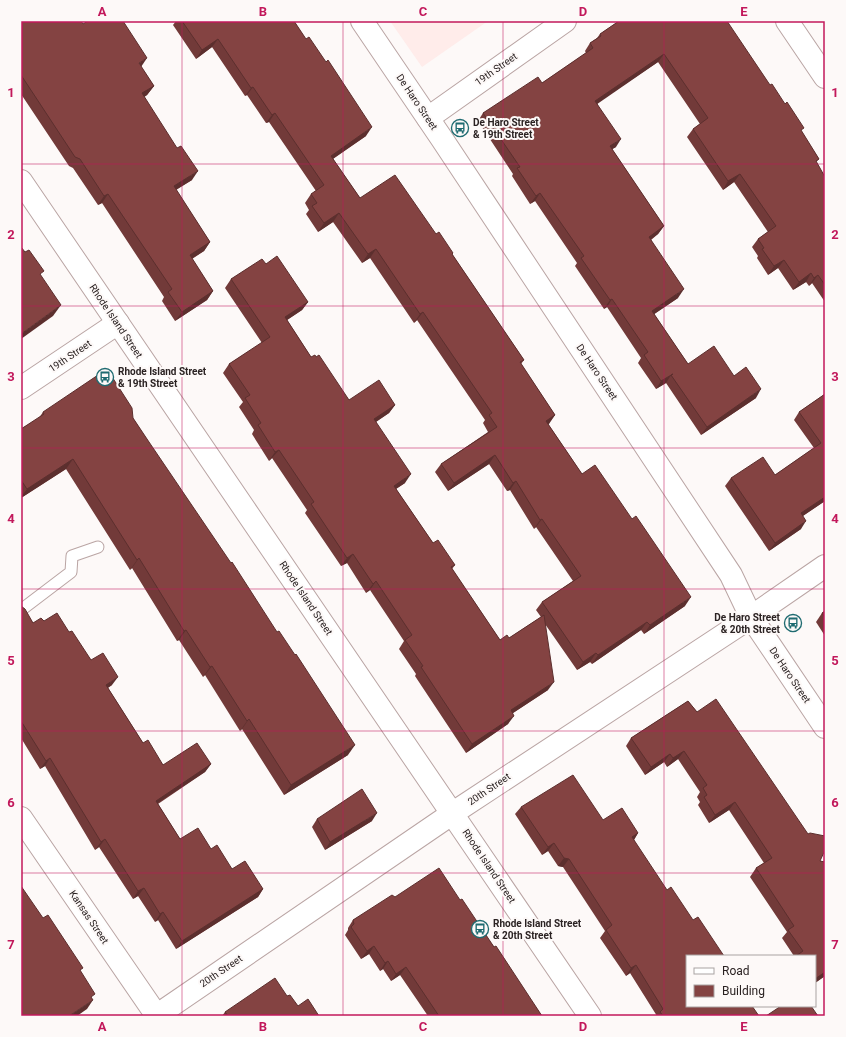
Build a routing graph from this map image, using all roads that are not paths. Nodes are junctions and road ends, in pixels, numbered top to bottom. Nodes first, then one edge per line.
1 (362, 21) edge
2 (565, 21) edge
3 (787, 21) edge
4 (825, 77) edge
5 (428, 118) junction
6 (21, 181) edge
7 (118, 323) junction
8 (21, 388) edge
9 (98, 547) dead end
10 (825, 566) edge
11 (21, 610) edge
12 (751, 617) junction
13 (825, 727) edge
14 (453, 813) junction
15 (21, 818) edge
16 (156, 1016) edge
17 (590, 1016) edge

1 - 5 street, De Haro Street
2 - 5 street, 19th Street
3 - 4 street
5 - 12 street, De Haro Street
6 - 7 street, Rhode Island Street
7 - 8 street, 19th Street
7 - 14 street, Rhode Island Street
9 - 11 lane
10 - 12 street, 20th Street
12 - 13 street, De Haro Street
12 - 14 street, 20th Street
14 - 16 street, 20th Street
14 - 17 street, Rhode Island Street
15 - 16 street, Kansas Street

